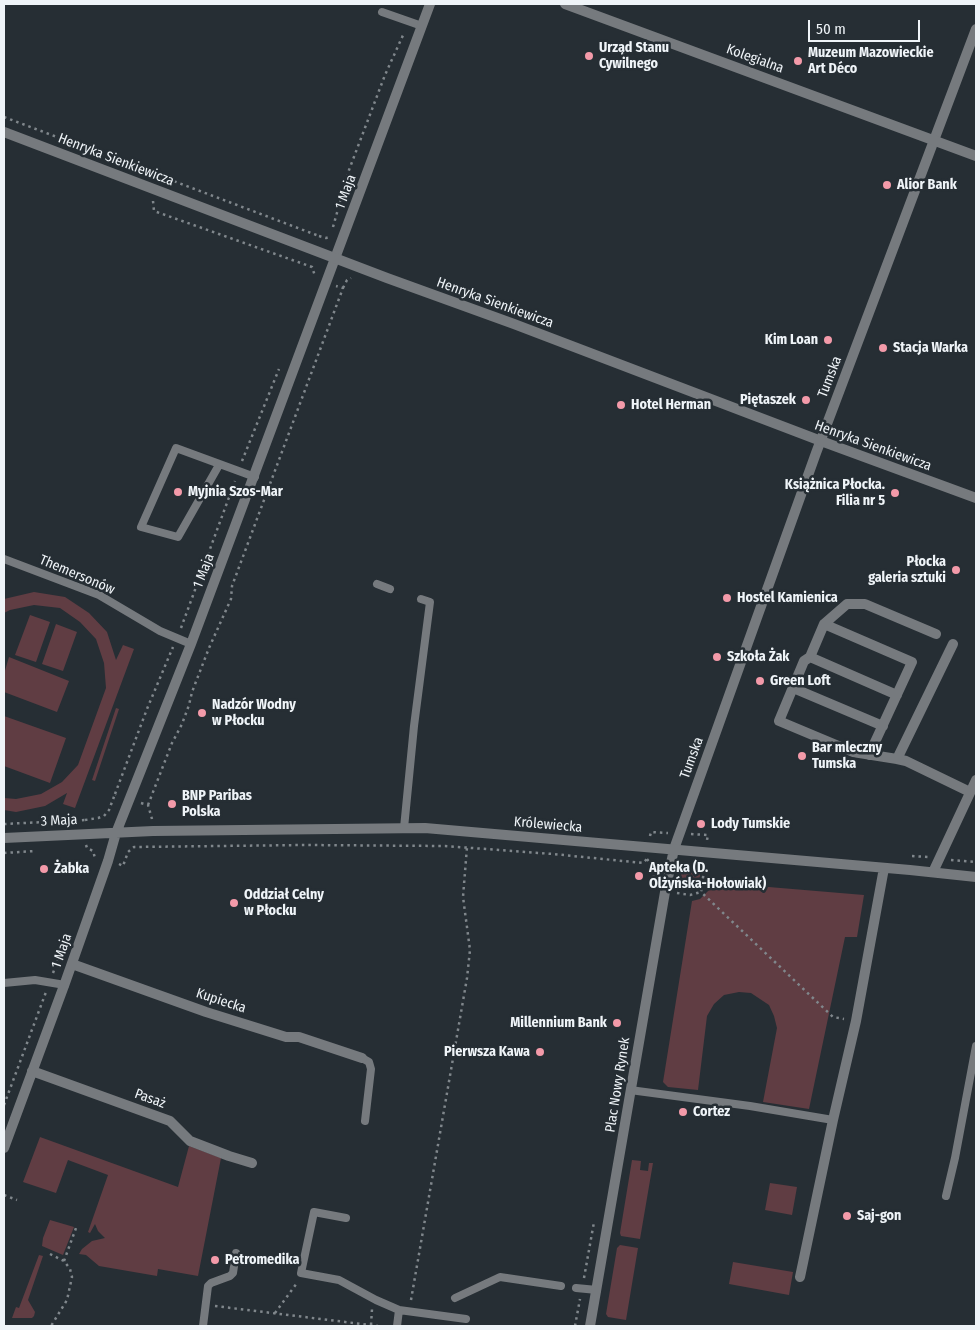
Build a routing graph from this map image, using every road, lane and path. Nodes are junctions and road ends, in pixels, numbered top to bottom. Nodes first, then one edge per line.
1 (430, 4) edge
2 (566, 4) edge
3 (382, 12) dead end
4 (409, 21) junction
5 (422, 26) junction
6 (976, 29) edge
7 (4, 117) edge
8 (4, 132) edge
9 (934, 141) junction
10 (976, 156) edge
11 (153, 198) dead end
12 (332, 229) dead end
13 (319, 236) dead end
14 (336, 258) junction
15 (315, 278) dead end
16 (821, 442) junction
17 (219, 465) junction
18 (254, 477) junction
19 (976, 498) edge
20 (4, 559) edge
21 (377, 584) dead end
22 (390, 589) dead end
23 (422, 599) dead end
24 (824, 624) junction
25 (936, 634) dead end
26 (191, 644) junction
27 (952, 644) dead end
28 (810, 657) junction
29 (793, 688) junction
30 (897, 695) junction
31 (882, 726) junction
32 (869, 755) junction
33 (897, 759) junction
34 (976, 780) edge
35 (970, 792) junction
36 (404, 828) junction
37 (116, 833) junction
38 (680, 833) junction
39 (4, 838) edge
40 (649, 846) junction
41 (467, 848) junction
42 (674, 849) junction
43 (706, 852) junction
44 (647, 859) junction
45 (108, 861) junction
46 (643, 863) junction
47 (651, 863) junction
48 (93, 864) dead end
49 (884, 868) junction
50 (932, 872) junction
51 (976, 878) edge
52 (665, 892) junction
53 (701, 892) junction
54 (67, 935) dead end
55 (72, 964) junction
56 (50, 981) junction
57 (4, 983) edge
58 (64, 985) junction
59 (856, 1021) junction
60 (976, 1046) edge
61 (362, 1058) joint
62 (32, 1071) junction
63 (630, 1090) junction
64 (4, 1105) edge
65 (832, 1120) junction
66 (365, 1121) dead end
67 (4, 1148) edge
68 (252, 1163) dead end
69 (4, 1195) edge
70 (946, 1196) dead end
71 (17, 1200) dead end
72 (346, 1218) dead end
73 (76, 1228) dead end
74 (236, 1253) dead end
75 (50, 1254) dead end
76 (64, 1261) junction
77 (300, 1272) junction
78 (800, 1277) dead end
79 (560, 1286) dead end
80 (576, 1288) dead end
81 (597, 1290) junction
82 (455, 1298) dead end
83 (205, 1305) junction
84 (399, 1310) junction
85 (409, 1311) junction
86 (274, 1313) junction
87 (466, 1320) dead end
88 (51, 1326) edge
89 (203, 1326) edge
90 (378, 1326) edge
91 (397, 1326) edge
92 (590, 1326) edge

1 - 5 street, 1 Maja
2 - 9 street, Kolegialna
3 - 4 lane
4 - 5 lane
4 - 12 path
5 - 14 street, 1 Maja
6 - 9 street, Tumska
7 - 13 path
8 - 14 street, Henryka Sienkiewicza
9 - 10 street, Kolegialna
9 - 16 street, Tumska
11 - 15 path
14 - 16 street, Henryka Sienkiewicza
14 - 18 street, 1 Maja
16 - 19 street, Henryka Sienkiewicza
16 - 38 street, Tumska
17 - 17 lane
17 - 18 lane
18 - 26 street, 1 Maja
20 - 26 lane, Themersonów
21 - 22 lane
23 - 36 lane
24 - 25 street
24 - 28 street
24 - 30 street
26 - 37 street, 1 Maja
27 - 33 street
28 - 29 street
28 - 30 street
29 - 31 street
29 - 32 street
30 - 31 street
31 - 32 street
32 - 33 street
33 - 35 street
34 - 35 street
35 - 50 street
36 - 37 street, Królewiecka
36 - 40 street, Królewiecka
37 - 39 street, 3 Maja
37 - 45 street, 1 Maja
38 - 40 path
38 - 42 street, Tumska
38 - 43 path
40 - 42 street, Królewiecka
40 - 44 path
41 - 45 path
41 - 46 path
41 - 85 path
42 - 43 street, Królewiecka
42 - 52 street, Plac Nowy Rynek
43 - 49 street, Królewiecka
43 - 53 path
44 - 46 path
44 - 47 path
45 - 48 path
45 - 55 street, 1 Maja
46 - 47 path
47 - 52 path
49 - 50 street, Królewiecka
49 - 59 street
50 - 51 street, Królewiecka
52 - 53 path
52 - 63 street, Plac Nowy Rynek
53 - 59 path
54 - 56 path
55 - 58 street, 1 Maja
55 - 61 street, Kupiecka
56 - 57 lane
56 - 58 lane
56 - 64 path
58 - 62 street, 1 Maja
59 - 65 street
60 - 70 lane
61 - 66 lane
62 - 67 street, 1 Maja
62 - 68 street, Pasaż
63 - 65 lane
63 - 81 street, Plac Nowy Rynek
65 - 78 street
69 - 71 path
72 - 77 lane
73 - 76 path
74 - 83 lane
75 - 76 path
76 - 88 path
77 - 84 lane
77 - 86 path
79 - 82 lane
80 - 81 lane
81 - 92 street, Plac Nowy Rynek
83 - 86 path
83 - 89 lane
84 - 85 lane
84 - 91 lane
85 - 87 lane
86 - 90 path

